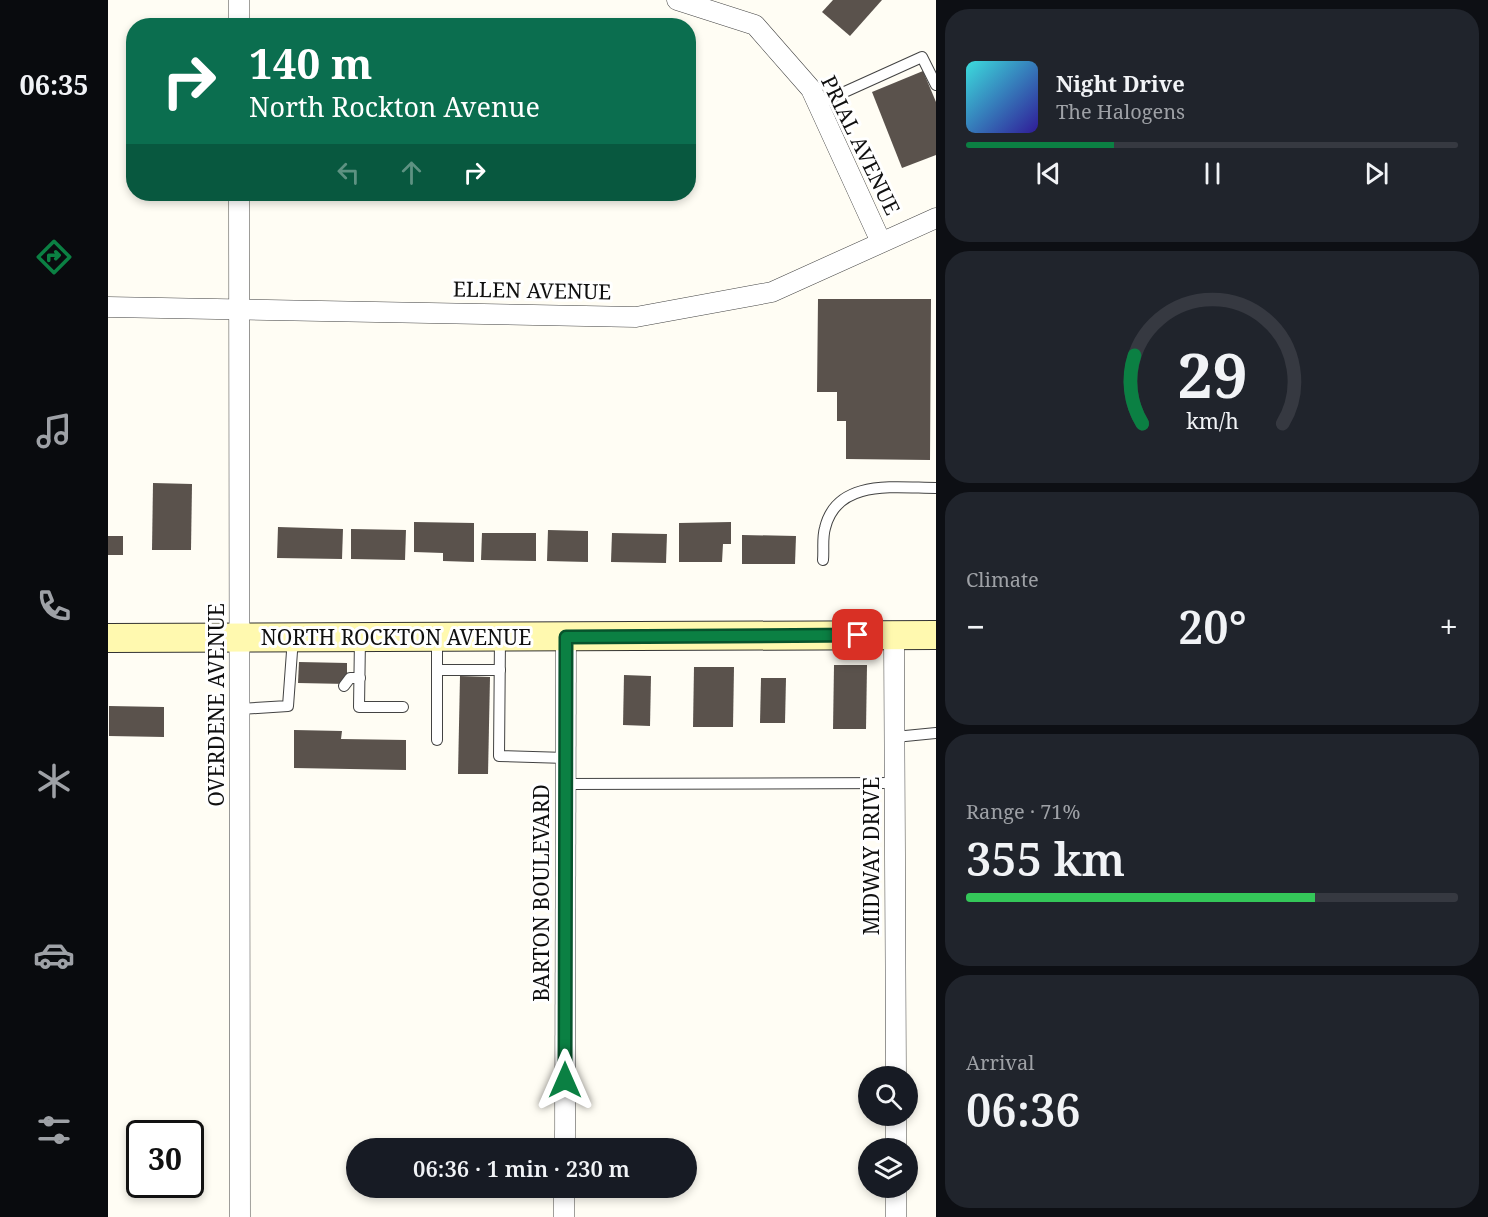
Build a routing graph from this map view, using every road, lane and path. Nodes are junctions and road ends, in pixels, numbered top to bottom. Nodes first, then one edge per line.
1 (239, 0) edge
2 (677, 0) edge
3 (239, 18) edge
4 (936, 86) edge
5 (818, 104) junction
6 (239, 201) edge
7 (936, 218) edge
8 (881, 242) junction
9 (108, 307) edge
10 (239, 308) junction
11 (936, 488) edge
12 (824, 560) dead end
13 (894, 634) junction
14 (936, 636) edge
15 (437, 637) junction
16 (500, 637) junction
17 (566, 637) junction
18 (108, 638) edge
19 (240, 638) junction
20 (293, 638) junction
21 (360, 638) junction
22 (438, 670) junction
23 (500, 670) junction
24 (403, 707) dead end
25 (240, 709) junction
26 (936, 733) edge
27 (895, 737) junction
28 (437, 740) dead end
29 (566, 758) junction
30 (894, 783) junction
31 (566, 784) junction
32 (896, 1066) edge
33 (565, 1138) edge
34 (564, 1198) edge
35 (896, 1198) edge
36 (240, 1217) edge
37 (564, 1217) edge
38 (896, 1217) edge

1 - 3 street
2 - 5 street, PRIAL AVENUE
4 - 5 lane
5 - 8 street, PRIAL AVENUE
6 - 10 street, OVERDENE AVENUE
7 - 8 street, ELLEN AVENUE
8 - 10 street, ELLEN AVENUE
9 - 10 street, ELLEN AVENUE
10 - 19 street, OVERDENE AVENUE
11 - 12 lane
13 - 14 main road, NORTH ROCKTON AVENUE
13 - 17 main road, NORTH ROCKTON AVENUE
13 - 27 street, MIDWAY DRIVE
15 - 16 main road, NORTH ROCKTON AVENUE
15 - 21 main road, NORTH ROCKTON AVENUE
15 - 22 lane
16 - 17 main road, NORTH ROCKTON AVENUE
16 - 23 lane
17 - 29 street, BARTON BOULEVARD
18 - 19 main road, NORTH ROCKTON AVENUE
19 - 20 main road, NORTH ROCKTON AVENUE
19 - 25 street, OVERDENE AVENUE
20 - 21 main road, NORTH ROCKTON AVENUE
20 - 25 lane
21 - 24 lane
22 - 23 lane
22 - 28 lane
23 - 29 lane
25 - 36 street, OVERDENE AVENUE
26 - 27 lane
27 - 30 street, MIDWAY DRIVE
29 - 31 street, BARTON BOULEVARD
30 - 31 lane
30 - 32 street, MIDWAY DRIVE
31 - 33 street, BARTON BOULEVARD
34 - 37 street
35 - 38 street

